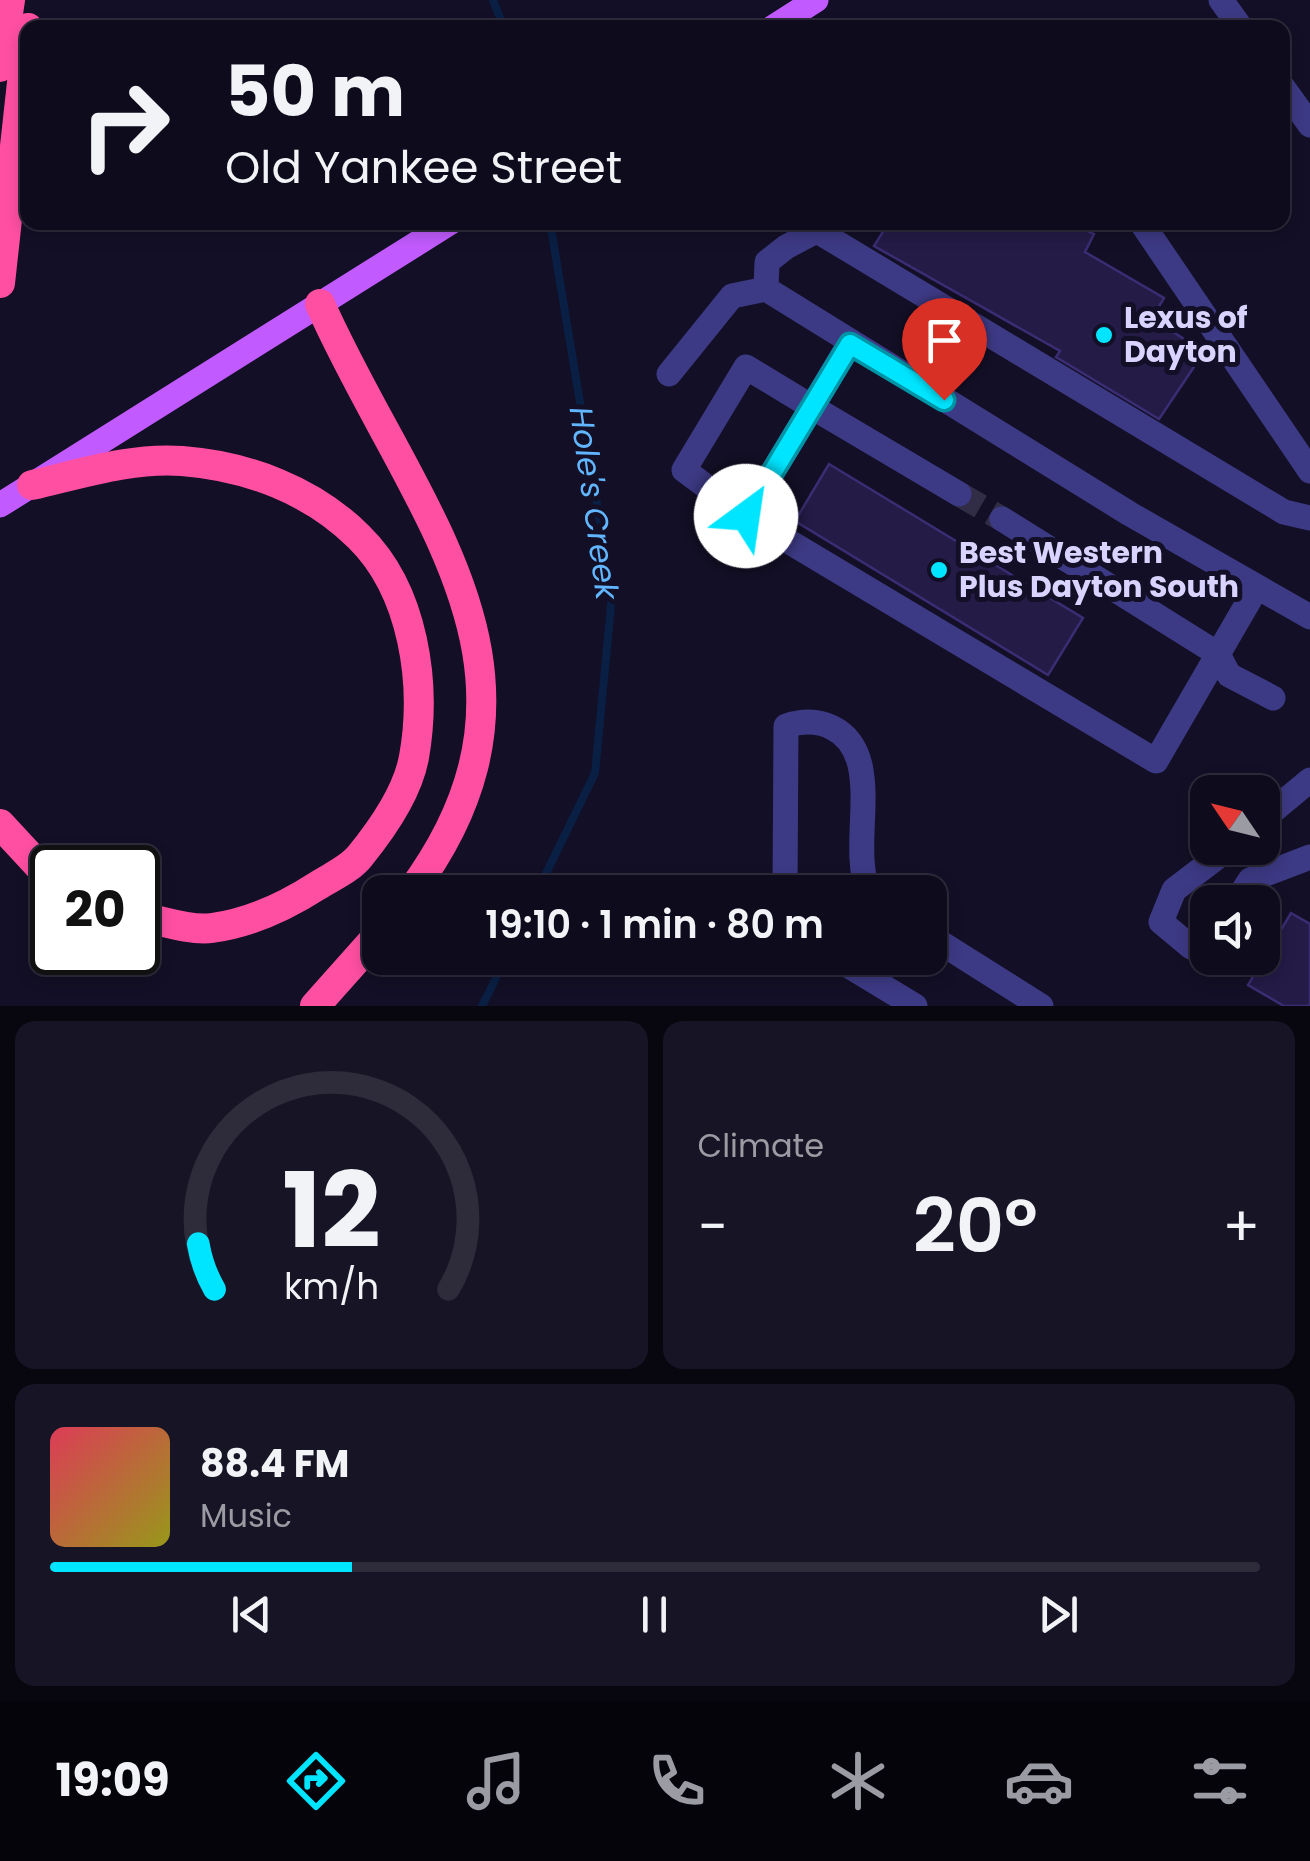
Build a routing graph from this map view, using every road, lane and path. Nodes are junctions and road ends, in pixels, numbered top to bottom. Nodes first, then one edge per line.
1 (10, 0) edge
2 (816, 0) edge
3 (785, 20) edge
4 (0, 67) edge
5 (1290, 97) edge
6 (20, 101) edge
7 (1310, 125) edge
8 (438, 230) edge
9 (820, 230) edge
10 (831, 230) edge
11 (1146, 230) edge
12 (0, 283) edge
13 (766, 290) junction
14 (320, 304) junction
15 (850, 344) junction
16 (670, 374) dead end
17 (812, 407) junction
18 (1310, 471) edge
19 (32, 485) junction
20 (959, 494) tunnel mouth
21 (0, 505) edge
22 (746, 516) junction
23 (1310, 518) edge
24 (1002, 519) tunnel mouth
25 (1258, 586) junction
26 (1310, 617) edge
27 (1218, 654) junction
28 (1273, 698) dead end
29 (1306, 791) edge
30 (1280, 808) edge
31 (0, 824) edge
32 (30, 856) edge
33 (1310, 856) edge
34 (1206, 865) edge
35 (1239, 865) edge
36 (423, 875) edge
37 (786, 875) edge
38 (865, 875) edge
39 (1250, 880) junction
40 (1247, 885) edge
41 (160, 920) edge
42 (1190, 946) edge
43 (947, 947) edge
44 (362, 954) edge
45 (864, 975) edge
46 (316, 1006) edge
47 (916, 1006) edge
48 (1040, 1006) edge

1 - 4 highway
2 - 3 main road
5 - 7 street
6 - 12 highway
8 - 14 main road
9 - 13 street
10 - 23 street
11 - 18 street
13 - 15 street
13 - 16 street
14 - 19 main road
14 - 36 highway
15 - 17 street
15 - 25 street
17 - 20 street
17 - 22 street
17 - 22 street
19 - 21 main road
19 - 41 highway
22 - 27 street
24 - 27 street
25 - 26 street
25 - 27 street
27 - 28 street
29 - 30 street
31 - 32 highway
33 - 39 street
34 - 42 street
35 - 39 street
37 - 38 street
39 - 40 street
43 - 48 street
44 - 46 highway
45 - 47 street

